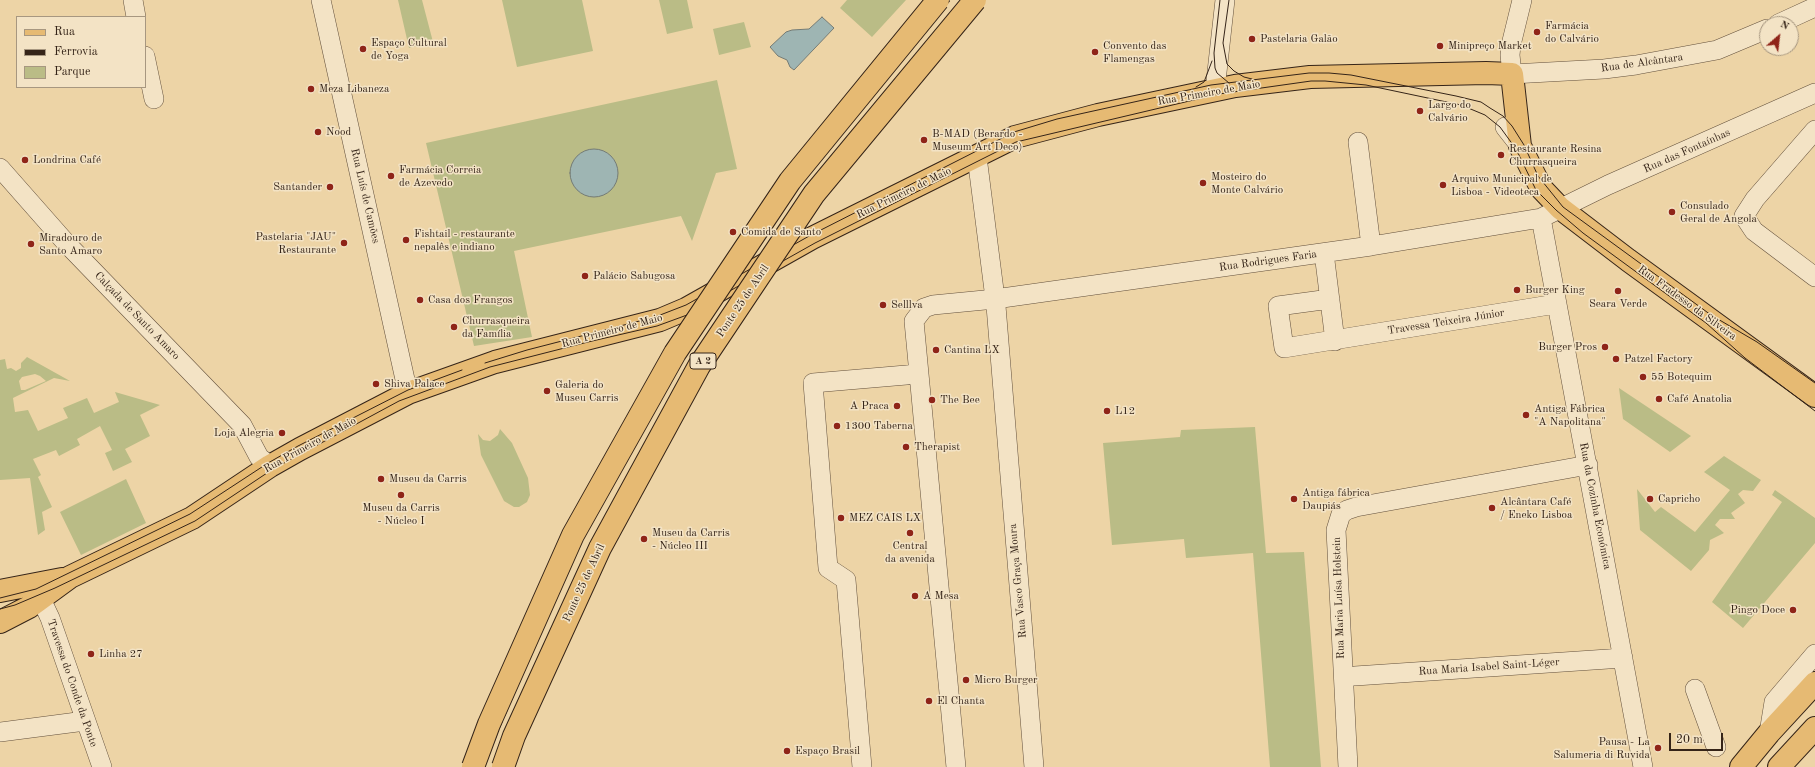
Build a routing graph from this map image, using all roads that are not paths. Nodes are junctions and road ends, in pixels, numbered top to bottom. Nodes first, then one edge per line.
1 (133, 0) edge
2 (321, 0) edge
3 (938, 0) edge
4 (975, 0) edge
5 (1224, 0) edge
6 (1522, 0) edge
7 (1815, 8) edge
8 (136, 16) edge
9 (1796, 16) edge
10 (1759, 32) edge
11 (146, 61) edge
12 (1512, 74) junction
13 (1215, 90) junction
14 (1815, 93) edge
15 (154, 99) dead end
16 (1505, 127) dead end
17 (1815, 130) edge
18 (1358, 142) dead end
19 (1520, 146) junction
20 (977, 157) junction
21 (0, 168) edge
22 (1560, 208) junction
23 (1541, 218) junction
24 (1371, 246) junction
25 (1324, 253) junction
26 (1815, 277) edge
27 (995, 299) junction
28 (1330, 299) junction
29 (1556, 304) junction
30 (1335, 341) junction
31 (918, 374) junction
32 (408, 393) junction
33 (1815, 396) edge
34 (1588, 465) junction
35 (270, 466) junction
36 (0, 591) edge
37 (38, 592) junction
38 (0, 622) edge
39 (1815, 654) edge
40 (1623, 658) junction
41 (1355, 676) dead end
42 (1815, 683) edge
43 (1695, 689) dead end
44 (85, 721) junction
45 (1815, 728) edge
46 (0, 732) edge
47 (1769, 733) junction
48 (1716, 747) dead end
49 (102, 767) edge
50 (473, 767) edge
51 (503, 767) edge
52 (862, 767) edge
53 (956, 767) edge
54 (1034, 767) edge
55 (1348, 767) edge
56 (1643, 767) edge
57 (1741, 767) edge
58 (1779, 767) edge

1 - 8 street
2 - 32 street, Rua Luís de Camões
3 - 50 main road, A 2, bridge
4 - 51 main road, Ponte 25 de Abril / A 2, bridge
5 - 13 street
6 - 12 street
7 - 9 street
10 - 12 street, Rua de Alcântara
11 - 15 street
12 - 13 main road, Rua Primeiro de Maio
12 - 19 main road
13 - 20 main road, Rua Primeiro de Maio
14 - 22 street, Rua das Fontaínhas
16 - 19 street
17 - 26 street
18 - 24 street
19 - 22 main road, Rua Fradesso da Silveira
20 - 27 street
20 - 32 main road, Rua Primeiro de Maio
21 - 35 street, Calçada de Santo Amaro
22 - 23 street
22 - 33 main road, Rua Fradesso da Silveira
23 - 24 street, Rua Rodrigues Faria
23 - 29 street, Rua da Cozinha Económica
24 - 25 street, Rua Rodrigues Faria
25 - 27 street, Rua Rodrigues Faria
25 - 28 street
27 - 31 street, Rua Rodrigues Faria
27 - 54 street, Rua Vasco Graça Moura
28 - 30 street
28 - 30 street, Travessa Teixeira Júnior
29 - 30 street, Travessa Teixeira Júnior
29 - 34 street, Rua da Cozinha Económica
31 - 52 street
31 - 53 street, Rua Rodrigues Faria
32 - 35 main road, Rua Primeiro de Maio
34 - 40 street, Rua da Cozinha Económica
34 - 55 street, Rua Maria Luísa Holstein
35 - 37 main road, Rua Primeiro de Maio
36 - 37 main road
37 - 38 main road
37 - 44 street, Travessa do Conde da Ponte
39 - 47 street
40 - 41 street, Rua Maria Isabel Saint-Léger
40 - 56 street, Rua da Cozinha Económica
42 - 47 main road
43 - 48 street
44 - 46 street
44 - 49 street, Travessa do Conde da Ponte
45 - 58 main road
47 - 57 main road

